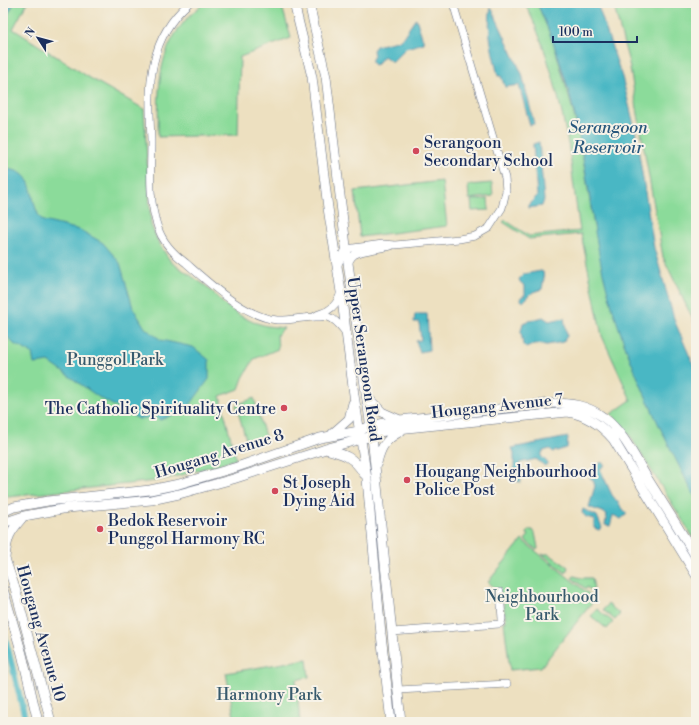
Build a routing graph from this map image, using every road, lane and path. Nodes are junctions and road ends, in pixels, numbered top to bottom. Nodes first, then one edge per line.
1 (189, 3) edge
2 (294, 3) edge
3 (309, 3) edge
4 (453, 3) edge
5 (395, 245) junction
6 (346, 249) junction
7 (348, 263) junction
8 (337, 267) junction
9 (341, 292) junction
10 (315, 316) junction
11 (346, 333) junction
12 (354, 395) junction
13 (366, 396) junction
14 (400, 420) junction
15 (370, 426) junction
16 (407, 428) junction
17 (332, 435) junction
18 (360, 435) junction
19 (372, 436) junction
20 (325, 449) junction
21 (376, 468) junction
22 (367, 479) junction
23 (3, 505) edge
24 (14, 507) junction
25 (3, 512) edge
26 (24, 516) junction
27 (3, 523) edge
28 (4, 556) edge
29 (696, 557) edge
30 (696, 575) edge
31 (3, 589) edge
32 (500, 592) dead end
33 (392, 632) junction
34 (507, 684) dead end
35 (398, 690) junction
36 (38, 722) edge
37 (51, 722) edge
38 (391, 722) edge
39 (401, 722) edge

1 - 10 street
2 - 8 main road, Upper Serangoon Road
3 - 6 main road, Upper Serangoon Road
4 - 5 street
5 - 6 street
5 - 7 street
6 - 7 main road, Upper Serangoon Road
6 - 8 street
7 - 13 main road, Upper Serangoon Road
8 - 9 main road, Upper Serangoon Road
9 - 10 street
9 - 11 main road, Upper Serangoon Road
10 - 11 street
11 - 12 main road, Upper Serangoon Road
12 - 17 main road
12 - 18 main road, Upper Serangoon Road
13 - 14 main road
13 - 15 main road, Upper Serangoon Road
14 - 15 main road, Hougang Avenue 7
14 - 29 main road, Hougang Avenue 7
15 - 18 main road, Hougang Avenue 8
15 - 19 main road, Upper Serangoon Road
16 - 19 main road, Hougang Avenue 7
16 - 21 main road
16 - 30 main road, Hougang Avenue 7
17 - 18 main road, Hougang Avenue 8
17 - 24 main road, Hougang Avenue 8
18 - 19 main road, Hougang Avenue 7
18 - 20 main road, Hougang Avenue 8
18 - 22 main road, Upper Serangoon Road
19 - 21 main road, Upper Serangoon Road
20 - 22 main road
20 - 26 main road, Hougang Avenue 8
21 - 33 main road, Upper Serangoon Road
22 - 38 main road, Upper Serangoon Road
23 - 24 main road
24 - 25 main road, Hougang Avenue 8
26 - 27 main road, Hougang Avenue 8
26 - 28 main road
28 - 37 main road, Hougang Avenue 10
31 - 36 main road, Hougang Avenue 10
32 - 33 street
33 - 35 main road, Upper Serangoon Road
34 - 35 street
35 - 39 main road, Upper Serangoon Road

